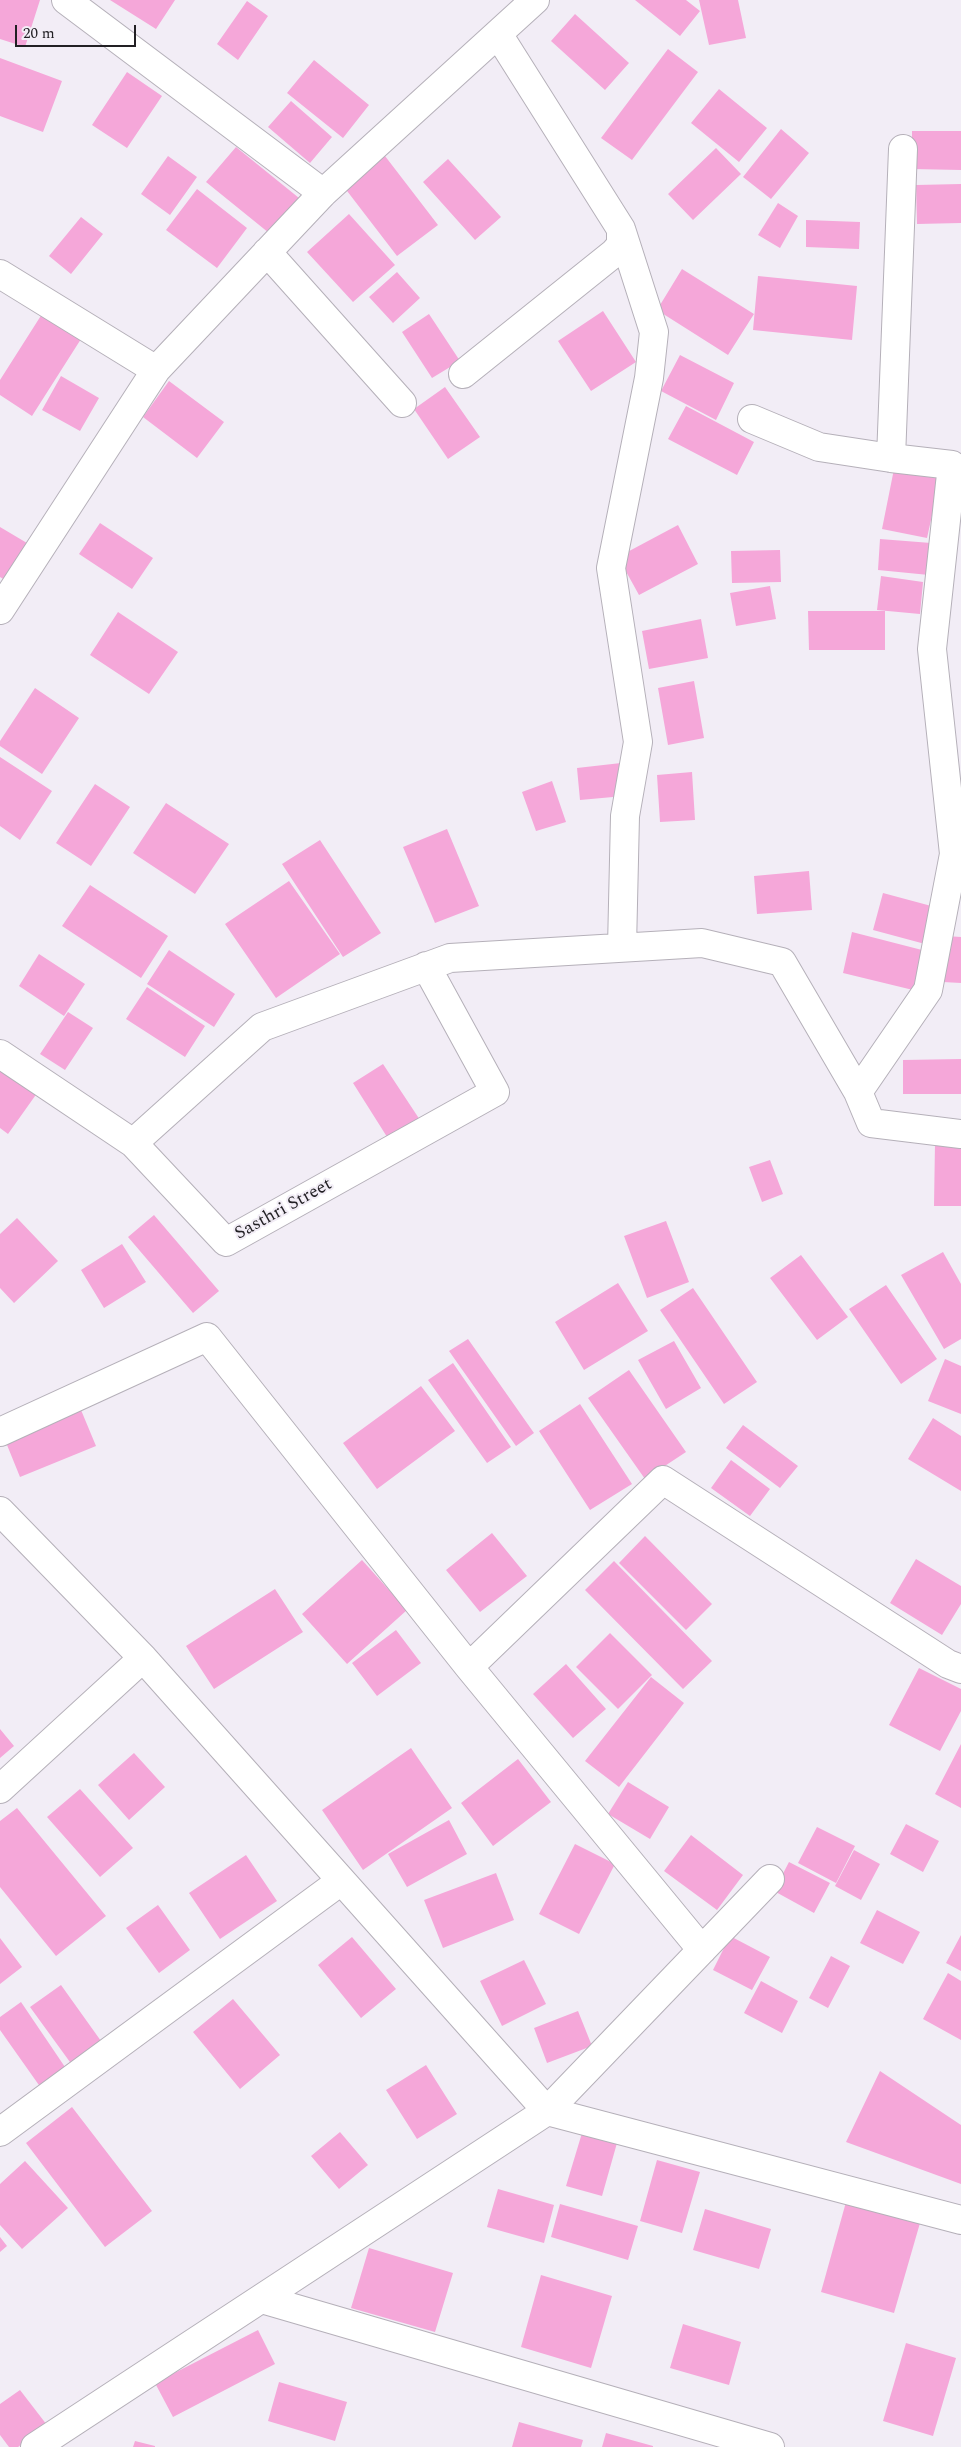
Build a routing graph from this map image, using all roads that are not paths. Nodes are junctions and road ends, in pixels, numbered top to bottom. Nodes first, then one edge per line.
1 (66, 0) edge
2 (525, 3) edge
3 (498, 34) junction
4 (903, 149) dead end
5 (323, 193) junction
6 (621, 229) junction
7 (267, 252) junction
8 (0, 274) edge
9 (156, 370) junction
10 (463, 374) dead end
11 (402, 402) dead end
12 (752, 419) dead end
13 (891, 458) junction
14 (956, 464) edge
15 (1, 604) edge
16 (622, 947) junction
17 (426, 966) junction
18 (0, 1054) edge
19 (858, 1092) junction
20 (961, 1134) edge
21 (133, 1143) junction
22 (0, 1432) edge
23 (0, 1511) edge
24 (143, 1658) junction
25 (469, 1667) junction
26 (961, 1669) edge
27 (0, 1789) edge
28 (770, 1879) dead end
29 (341, 1881) junction
30 (702, 1950) junction
31 (547, 2111) junction
32 (0, 2132) edge
33 (961, 2220) edge
34 (262, 2299) junction
35 (35, 2447) edge
36 (770, 2447) edge

1 - 5 street
2 - 3 street
3 - 5 street
3 - 6 street
4 - 13 street
5 - 7 street
6 - 10 street
6 - 16 street
7 - 9 street
7 - 11 street
8 - 9 street
9 - 15 street
12 - 13 street
13 - 14 street
14 - 19 street
16 - 17 street
16 - 19 street
17 - 21 street
17 - 21 street, Sasthri Street
18 - 21 street, Sasthri Street
19 - 20 street
22 - 25 street
23 - 24 street
24 - 27 street
24 - 29 street
25 - 26 street
25 - 30 street
28 - 30 street
29 - 31 street
29 - 32 street
30 - 31 street
31 - 33 street
31 - 34 street
34 - 35 street
34 - 36 street

